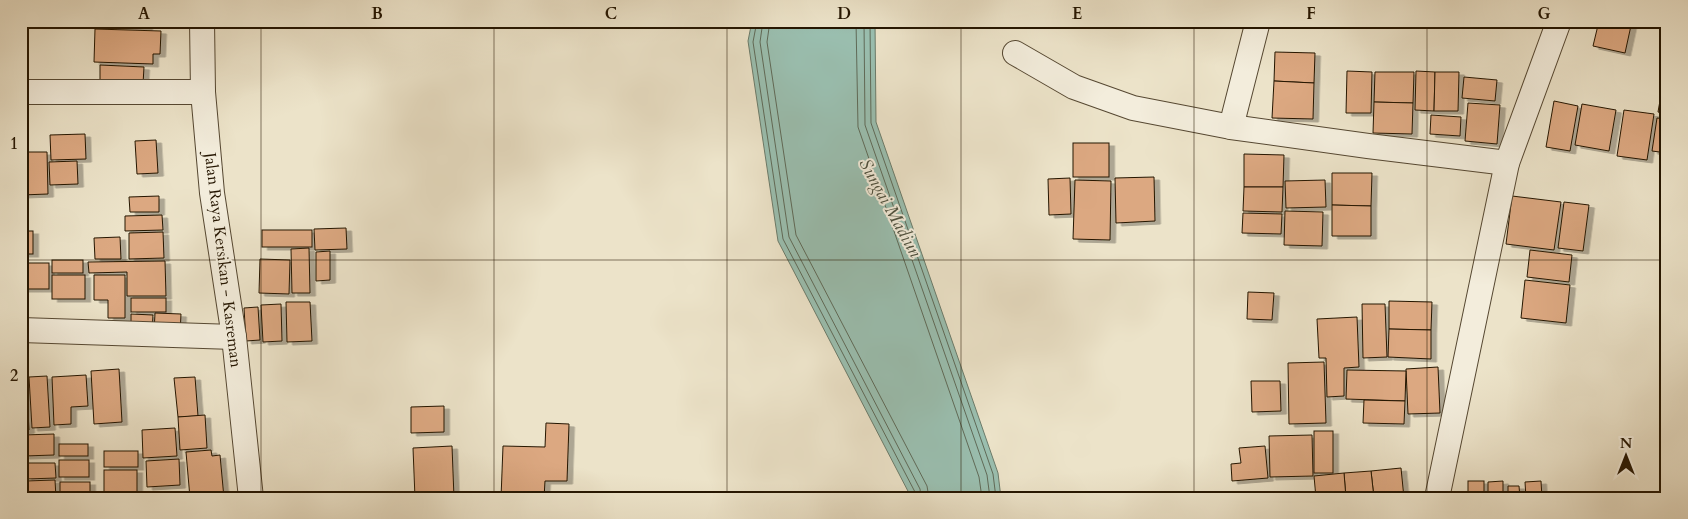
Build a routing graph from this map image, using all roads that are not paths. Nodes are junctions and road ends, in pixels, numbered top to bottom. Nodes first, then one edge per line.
1 (202, 21) edge
2 (1258, 21) edge
3 (1559, 21) edge
4 (1015, 53) dead end
5 (21, 92) edge
6 (204, 92) junction
7 (1231, 127) junction
8 (1507, 163) junction
9 (21, 330) edge
10 (234, 337) junction
11 (251, 498) edge
12 (1437, 498) edge

1 - 6 street, Jalan Raya Kersikan - Kasreman
2 - 7 street
3 - 8 street
4 - 7 street
5 - 6 street
6 - 10 street, Jalan Raya Kersikan - Kasreman
7 - 8 street
8 - 12 street
9 - 10 street
10 - 11 street, Jalan Raya Kersikan - Kasreman

